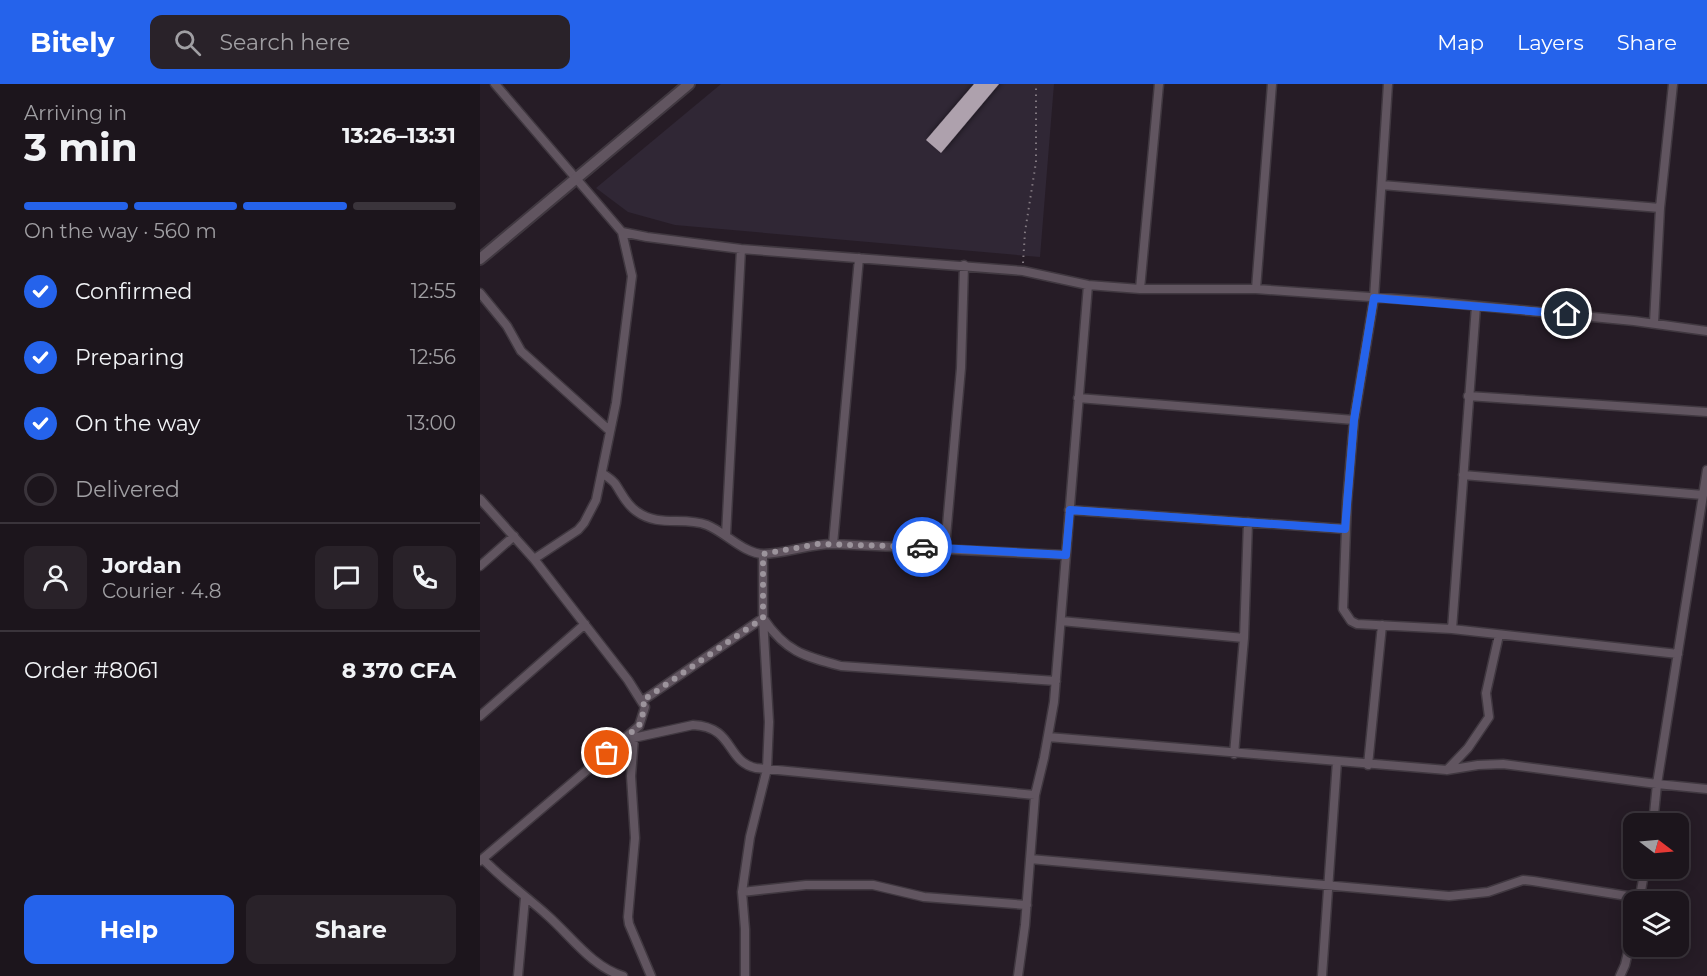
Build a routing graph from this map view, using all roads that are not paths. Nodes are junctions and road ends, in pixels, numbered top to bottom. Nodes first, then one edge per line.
1 (495, 84) edge
2 (688, 84) edge
3 (1159, 84) edge
4 (1272, 84) edge
5 (1388, 84) edge
6 (1673, 84) edge
7 (577, 179) junction
8 (1382, 185) junction
9 (1660, 208) junction
10 (622, 232) junction
11 (741, 249) junction
12 (859, 258) junction
13 (480, 259) edge
14 (964, 265) junction
15 (1088, 285) junction
16 (1140, 289) junction
17 (1256, 289) junction
18 (480, 293) edge
19 (1374, 298) junction
20 (1476, 306) junction
21 (1654, 323) junction
22 (1707, 331) edge
23 (1468, 396) junction
24 (1078, 398) junction
25 (1707, 412) edge
26 (1354, 420) junction
27 (610, 431) junction
28 (1707, 470) edge
29 (602, 473) junction
30 (1463, 475) junction
31 (1703, 495) junction
32 (480, 499) edge
33 (1070, 510) junction
34 (1248, 522) junction
35 (1345, 529) junction
36 (726, 535) junction
37 (513, 536) junction
38 (833, 544) junction
39 (945, 548) junction
40 (763, 554) junction
41 (1066, 555) junction
42 (534, 559) junction
43 (480, 566) edge
44 (763, 618) junction
45 (1061, 621) junction
46 (585, 624) junction
47 (1382, 626) junction
48 (1452, 629) junction
49 (1499, 635) junction
50 (1244, 638) junction
51 (1678, 654) junction
52 (1056, 681) junction
53 (642, 701) junction
54 (480, 716) edge
55 (1048, 737) junction
56 (634, 738) junction
57 (622, 740) junction
58 (1234, 754) junction
59 (1337, 761) junction
60 (1368, 765) junction
61 (767, 769) junction
62 (1447, 770) junction
63 (1657, 784) junction
64 (1707, 789) edge
65 (1035, 795) junction
66 (1654, 813) edge
67 (1030, 859) junction
68 (482, 860) edge
69 (1329, 886) junction
70 (742, 892) junction
71 (1623, 897) edge
72 (525, 898) junction
73 (1027, 905) junction
74 (1627, 957) edge
75 (518, 976) edge
76 (623, 976) edge
77 (651, 976) edge
78 (745, 976) edge
79 (1018, 976) edge
80 (1322, 976) edge
81 (1620, 976) edge

1 - 7 street
2 - 7 street
3 - 16 street
4 - 17 street
5 - 8 street
6 - 9 street
7 - 10 street
7 - 13 street
8 - 9 street
8 - 19 street
9 - 21 street
10 - 11 street
10 - 27 street
11 - 12 street
11 - 36 street
12 - 14 street
12 - 38 street
14 - 15 street
14 - 39 street
15 - 16 street
15 - 24 street
16 - 17 street
17 - 19 street
18 - 27 street
19 - 20 street
19 - 26 street
20 - 21 street
20 - 23 street
21 - 22 street
23 - 25 street
23 - 30 street
24 - 26 street
24 - 33 street
26 - 35 street
27 - 29 street
28 - 31 street
29 - 36 street
29 - 42 street
30 - 31 street
30 - 48 street
31 - 51 street
32 - 37 street
33 - 34 street
33 - 41 street
34 - 35 street
34 - 50 street
35 - 47 street
36 - 40 street
37 - 42 street
37 - 43 street
38 - 39 street
38 - 40 street
39 - 41 street
40 - 44 street
41 - 45 street
42 - 46 street
44 - 52 street
44 - 53 street
44 - 61 street
45 - 50 street
45 - 52 street
46 - 53 street
46 - 54 street
47 - 48 street
47 - 60 street
48 - 49 street
49 - 51 street
49 - 62 street
50 - 58 street
51 - 63 street
52 - 55 street
53 - 57 street
55 - 58 street
55 - 65 street
56 - 57 street
56 - 61 street
56 - 77 street
57 - 68 street
58 - 59 street
59 - 60 street
59 - 69 street
60 - 62 street
61 - 65 street
61 - 70 street
62 - 63 street
63 - 64 street
63 - 66 street
65 - 67 street
67 - 69 street
67 - 73 street
68 - 72 street
69 - 71 street
69 - 80 street
70 - 73 street
70 - 78 street
72 - 75 street
72 - 76 street
73 - 79 street
74 - 81 street

